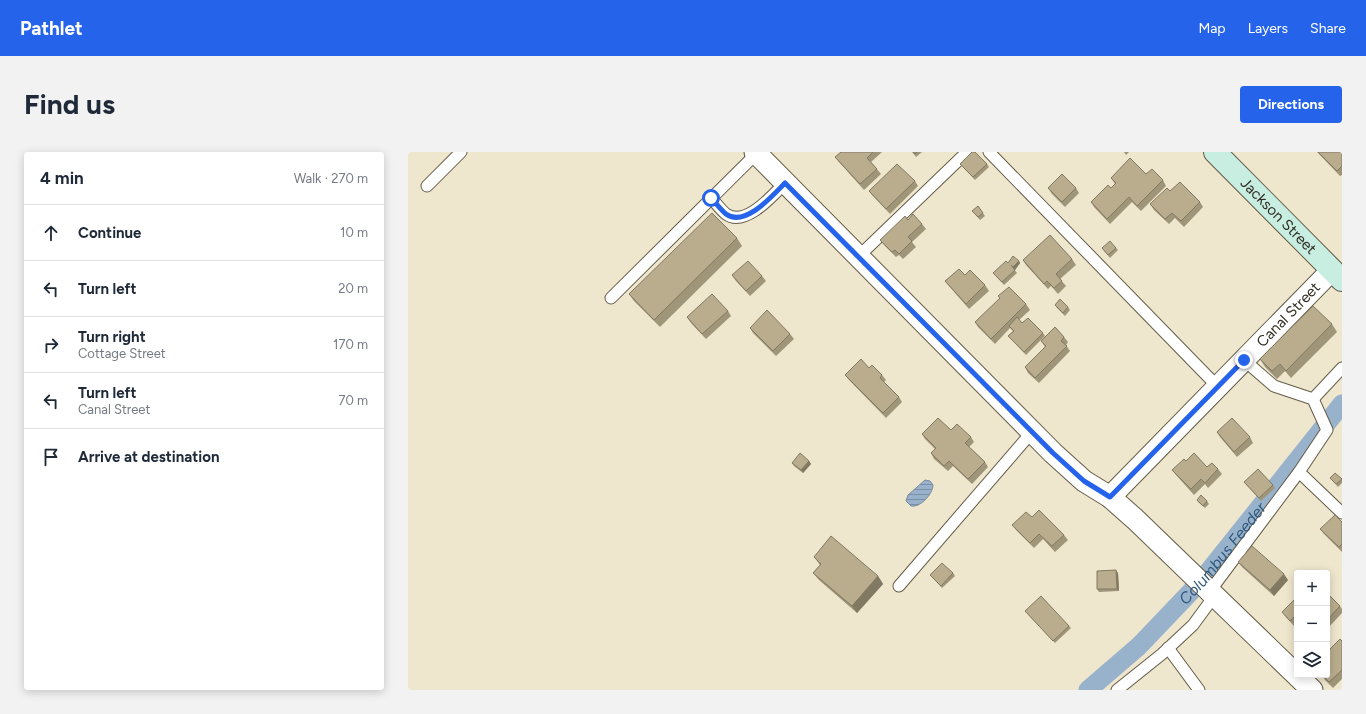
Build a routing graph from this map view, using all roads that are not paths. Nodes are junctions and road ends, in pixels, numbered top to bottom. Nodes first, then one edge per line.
1 (461, 152) edge
2 (967, 152) edge
3 (989, 152) edge
4 (1215, 152) edge
5 (755, 153) edge
6 (785, 183) junction
7 (427, 186) dead end
8 (711, 198) junction
9 (858, 257) junction
10 (1337, 275) edge
11 (611, 298) dead end
12 (1244, 360) junction
13 (1342, 368) edge
14 (1218, 387) junction
15 (1313, 400) junction
16 (1032, 432) junction
17 (1299, 472) junction
18 (1110, 497) junction
19 (1342, 513) edge
20 (899, 586) dead end
21 (1213, 593) junction
22 (1168, 648) junction
23 (1116, 690) edge
24 (1199, 690) edge
25 (1312, 690) edge

1 - 7 lane
2 - 9 lane
3 - 14 lane
4 - 10 main road, Jackson Street
5 - 6 street
5 - 8 lane
6 - 8 lane
6 - 9 street
8 - 11 lane
9 - 16 street
10 - 12 street, Canal Street
12 - 14 street, Canal Street
12 - 15 lane
13 - 15 lane
14 - 18 street, Canal Street
15 - 17 lane
16 - 18 street
16 - 20 lane
17 - 19 lane
17 - 21 lane
18 - 21 street
21 - 22 lane
21 - 25 street
22 - 23 lane
22 - 24 lane

